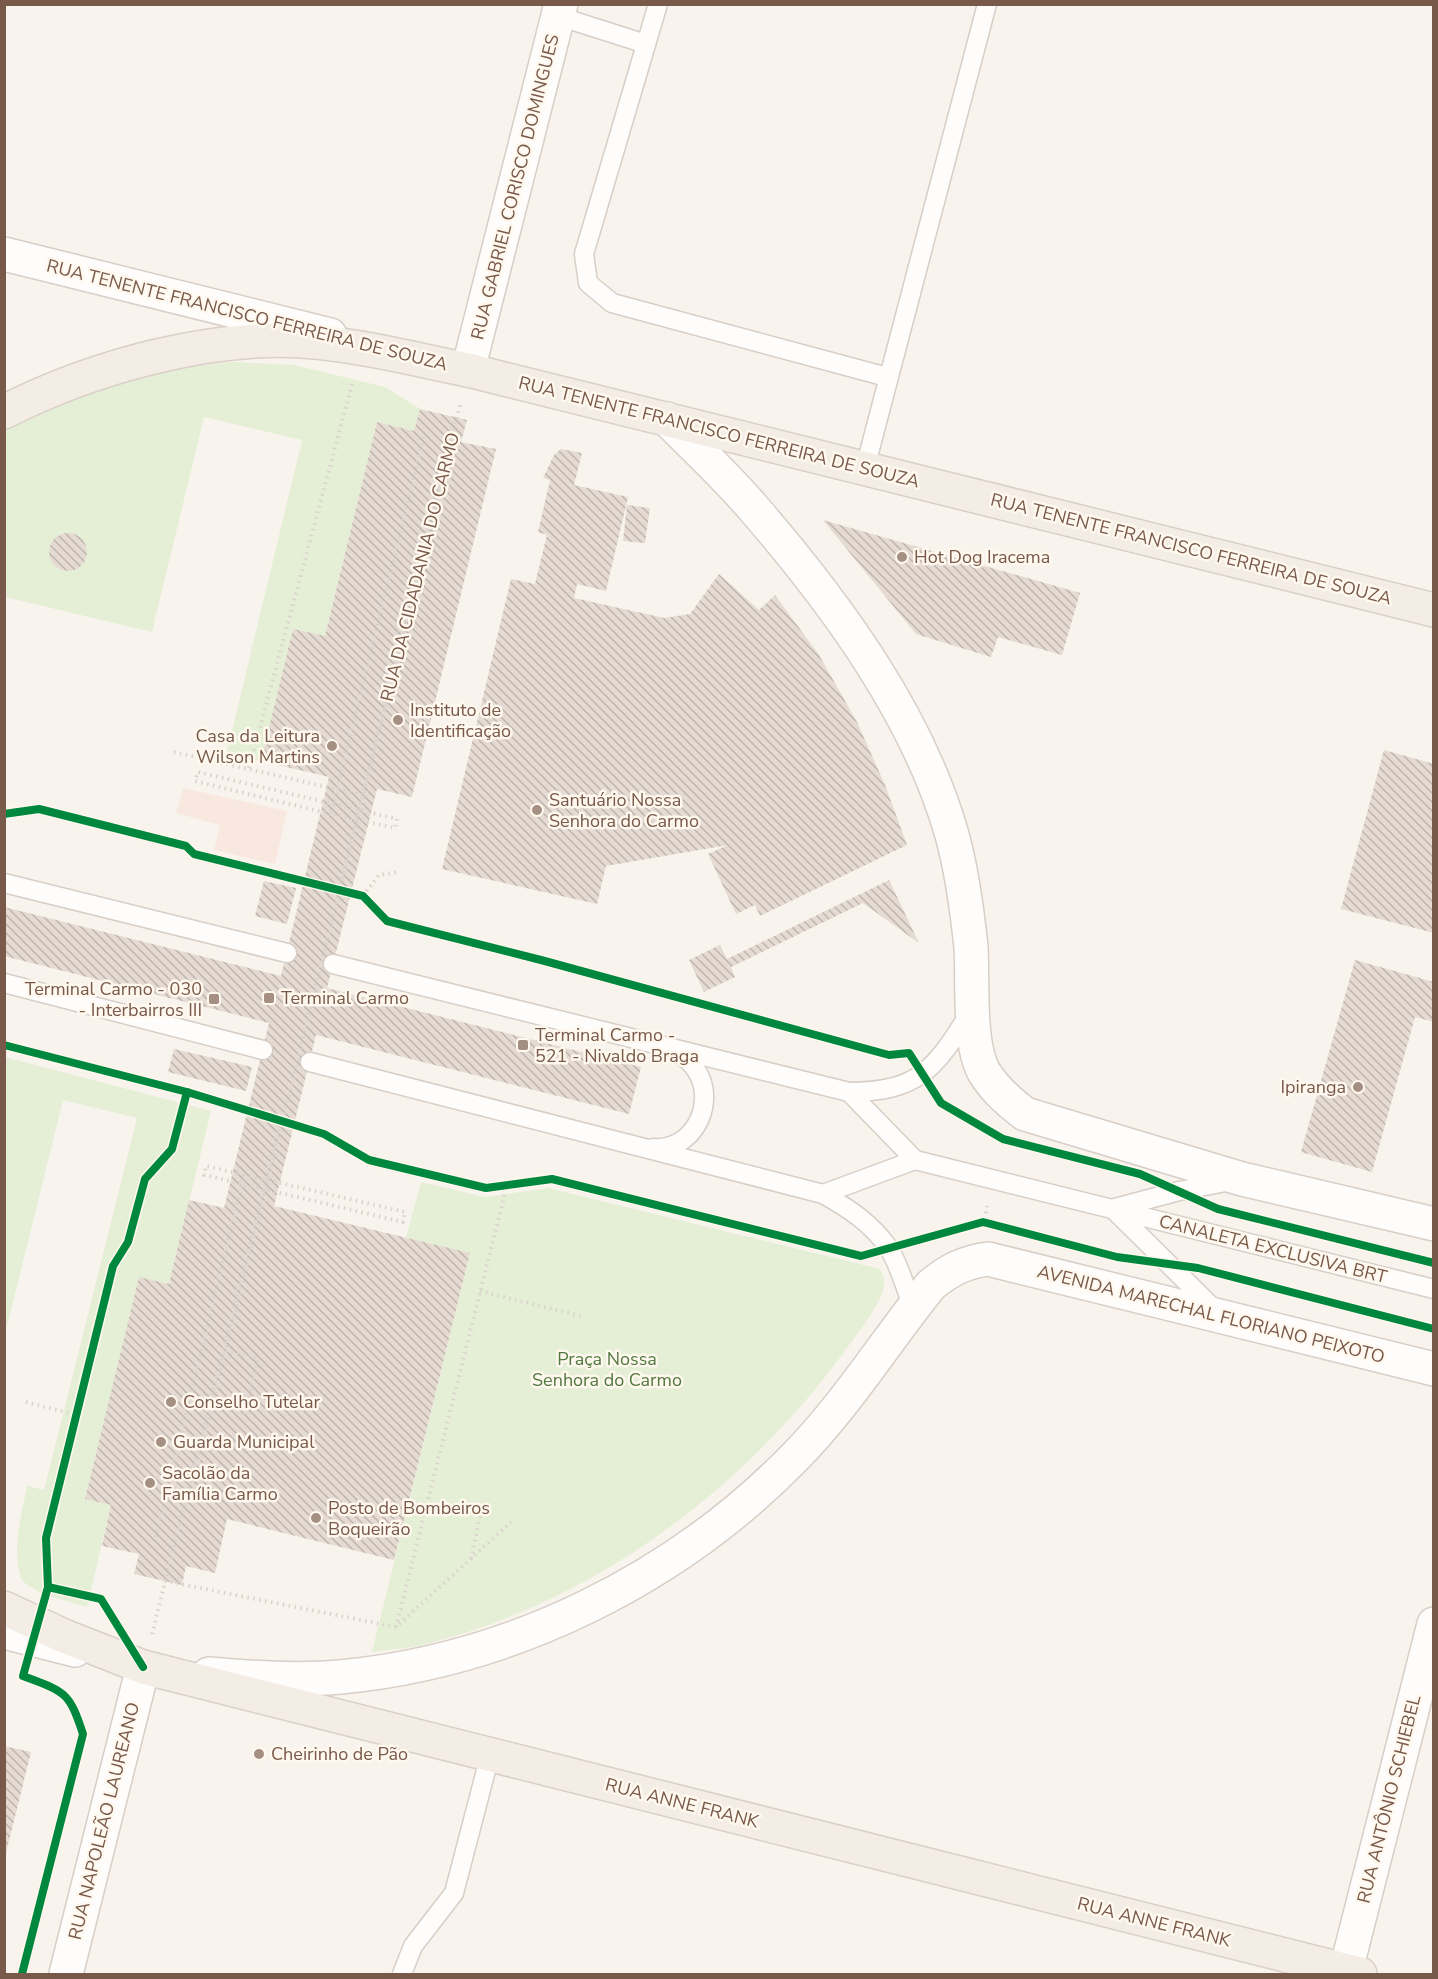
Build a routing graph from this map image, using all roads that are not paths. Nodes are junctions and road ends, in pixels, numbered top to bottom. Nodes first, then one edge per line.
1 (658, 4) edge
2 (987, 4) edge
3 (559, 10) edge
4 (646, 44) junction
5 (4, 254) edge
6 (468, 370) junction
7 (887, 377) junction
8 (4, 412) edge
9 (667, 419) junction
10 (865, 468) junction
11 (1434, 610) edge
12 (4, 883) edge
13 (287, 953) dead end
14 (333, 964) dead end
15 (4, 983) edge
16 (974, 1007) junction
17 (672, 1048) junction
18 (262, 1050) dead end
19 (310, 1062) dead end
20 (849, 1092) junction
21 (642, 1148) junction
22 (915, 1160) junction
23 (1242, 1179) junction
24 (823, 1194) junction
25 (1113, 1209) junction
26 (1434, 1224) edge
27 (1434, 1289) edge
28 (913, 1307) junction
29 (1221, 1317) junction
30 (1434, 1368) edge
31 (4, 1608) edge
32 (1434, 1624) edge
33 (4, 1632) edge
34 (143, 1667) junction
35 (490, 1755) junction
36 (1351, 1973) edge
37 (66, 1974) edge
38 (402, 1974) edge

1 - 4 lane
2 - 7 lane
3 - 4 lane
3 - 6 street, RUA GABRIEL CORISCO DOMINGUES
4 - 7 lane
5 - 6 street, RUA TENENTE FRANCISCO FERREIRA DE SOUZA
6 - 8 main road
6 - 9 main road, RUA TENENTE FRANCISCO FERREIRA DE SOUZA
7 - 10 lane
9 - 10 main road, RUA TENENTE FRANCISCO FERREIRA DE SOUZA
9 - 16 street
10 - 11 main road, RUA TENENTE FRANCISCO FERREIRA DE SOUZA
12 - 13 lane
14 - 17 lane
15 - 18 lane
16 - 20 lane
16 - 23 street
17 - 20 lane
17 - 21 lane
19 - 21 lane
20 - 22 lane
21 - 24 lane
22 - 24 lane
22 - 25 lane, CANALETA EXCLUSIVA BRT
23 - 25 lane, CANALETA EXCLUSIVA BRT
23 - 26 street
24 - 28 lane
25 - 27 lane, CANALETA EXCLUSIVA BRT
25 - 29 lane, CANALETA EXCLUSIVA BRT
28 - 29 street, AVENIDA MARECHAL FLORIANO PEIXOTO
28 - 34 street
29 - 30 street, AVENIDA MARECHAL FLORIANO PEIXOTO
31 - 34 main road
32 - 36 street, RUA ANTÔNIO SCHIEBEL
33 - 34 street, RUA ANNE FRANK
34 - 35 main road, RUA ANNE FRANK
34 - 37 street, RUA NAPOLEÃO LAUREANO
35 - 36 main road, RUA ANNE FRANK
35 - 38 lane

